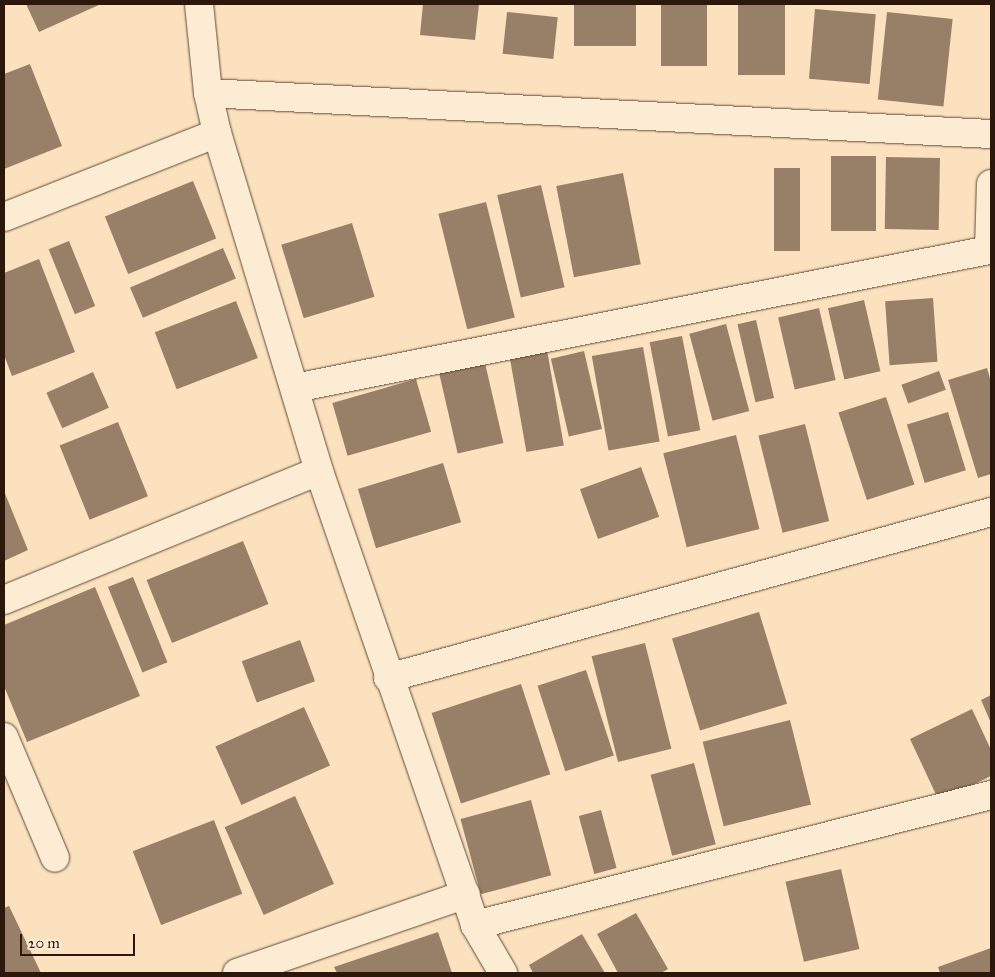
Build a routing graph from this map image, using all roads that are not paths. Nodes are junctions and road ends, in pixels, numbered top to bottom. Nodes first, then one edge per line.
1 (199, 4) edge
2 (208, 93) junction
3 (217, 133) junction
4 (991, 134) edge
5 (991, 184) edge
6 (4, 216) edge
7 (295, 388) junction
8 (319, 471) junction
9 (991, 512) edge
10 (4, 600) edge
11 (388, 678) junction
12 (4, 737) edge
13 (991, 795) edge
14 (55, 858) dead end
15 (466, 894) junction
16 (476, 925) junction
17 (237, 973) edge
18 (503, 973) edge

1 - 2 street
2 - 3 street
2 - 4 street
3 - 6 street
3 - 7 street
5 - 7 street
7 - 8 street
8 - 10 street
8 - 11 street
9 - 11 street
11 - 15 street
12 - 14 street
13 - 16 street
15 - 16 street
15 - 17 street
16 - 18 street

